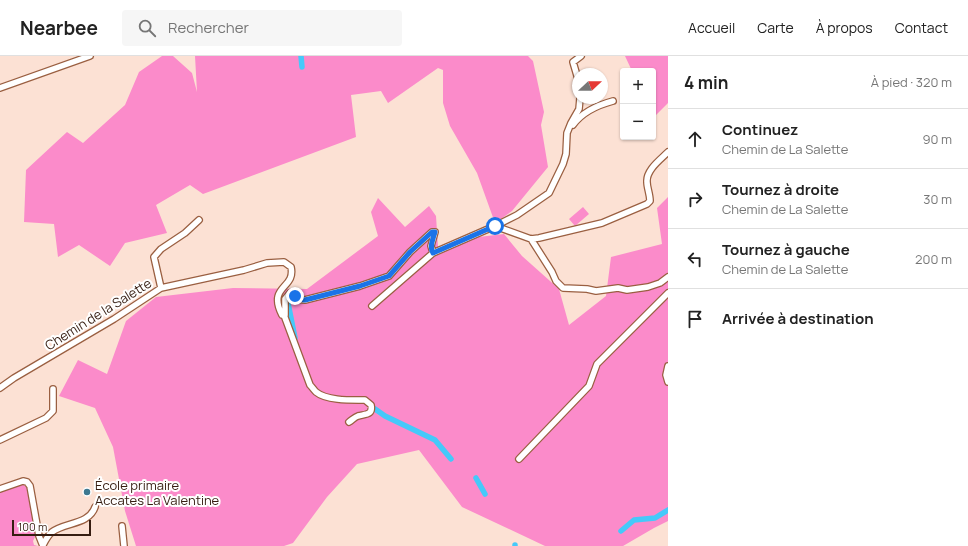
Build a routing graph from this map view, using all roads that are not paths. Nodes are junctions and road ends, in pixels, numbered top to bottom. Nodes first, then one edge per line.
1 (90, 56) edge
2 (581, 56) edge
3 (575, 68) edge
4 (0, 88) edge
5 (613, 101) dead end
6 (579, 104) edge
7 (567, 133) junction
8 (668, 152) edge
9 (199, 220) dead end
10 (495, 226) junction
11 (531, 239) junction
12 (433, 253) junction
13 (668, 277) edge
14 (161, 288) junction
15 (668, 293) edge
16 (372, 306) dead end
17 (284, 315) junction
18 (668, 366) edge
19 (668, 382) edge
20 (0, 388) edge
21 (53, 389) dead end
22 (349, 422) dead end
23 (0, 440) edge
24 (519, 459) dead end
25 (0, 489) edge
26 (95, 507) dead end
27 (122, 526) dead end
28 (43, 546) edge
29 (124, 546) edge

1 - 4 street
2 - 3 street
5 - 7 street
6 - 7 street
7 - 10 street
8 - 11 street
9 - 14 street
10 - 11 street
10 - 12 street
11 - 13 street
12 - 16 street
12 - 17 street
14 - 17 street, Chemin de la Salette
14 - 20 street, Chemin de la Salette
15 - 24 street
17 - 22 street
18 - 19 street
21 - 23 street
25 - 28 street
26 - 28 street
27 - 29 street

